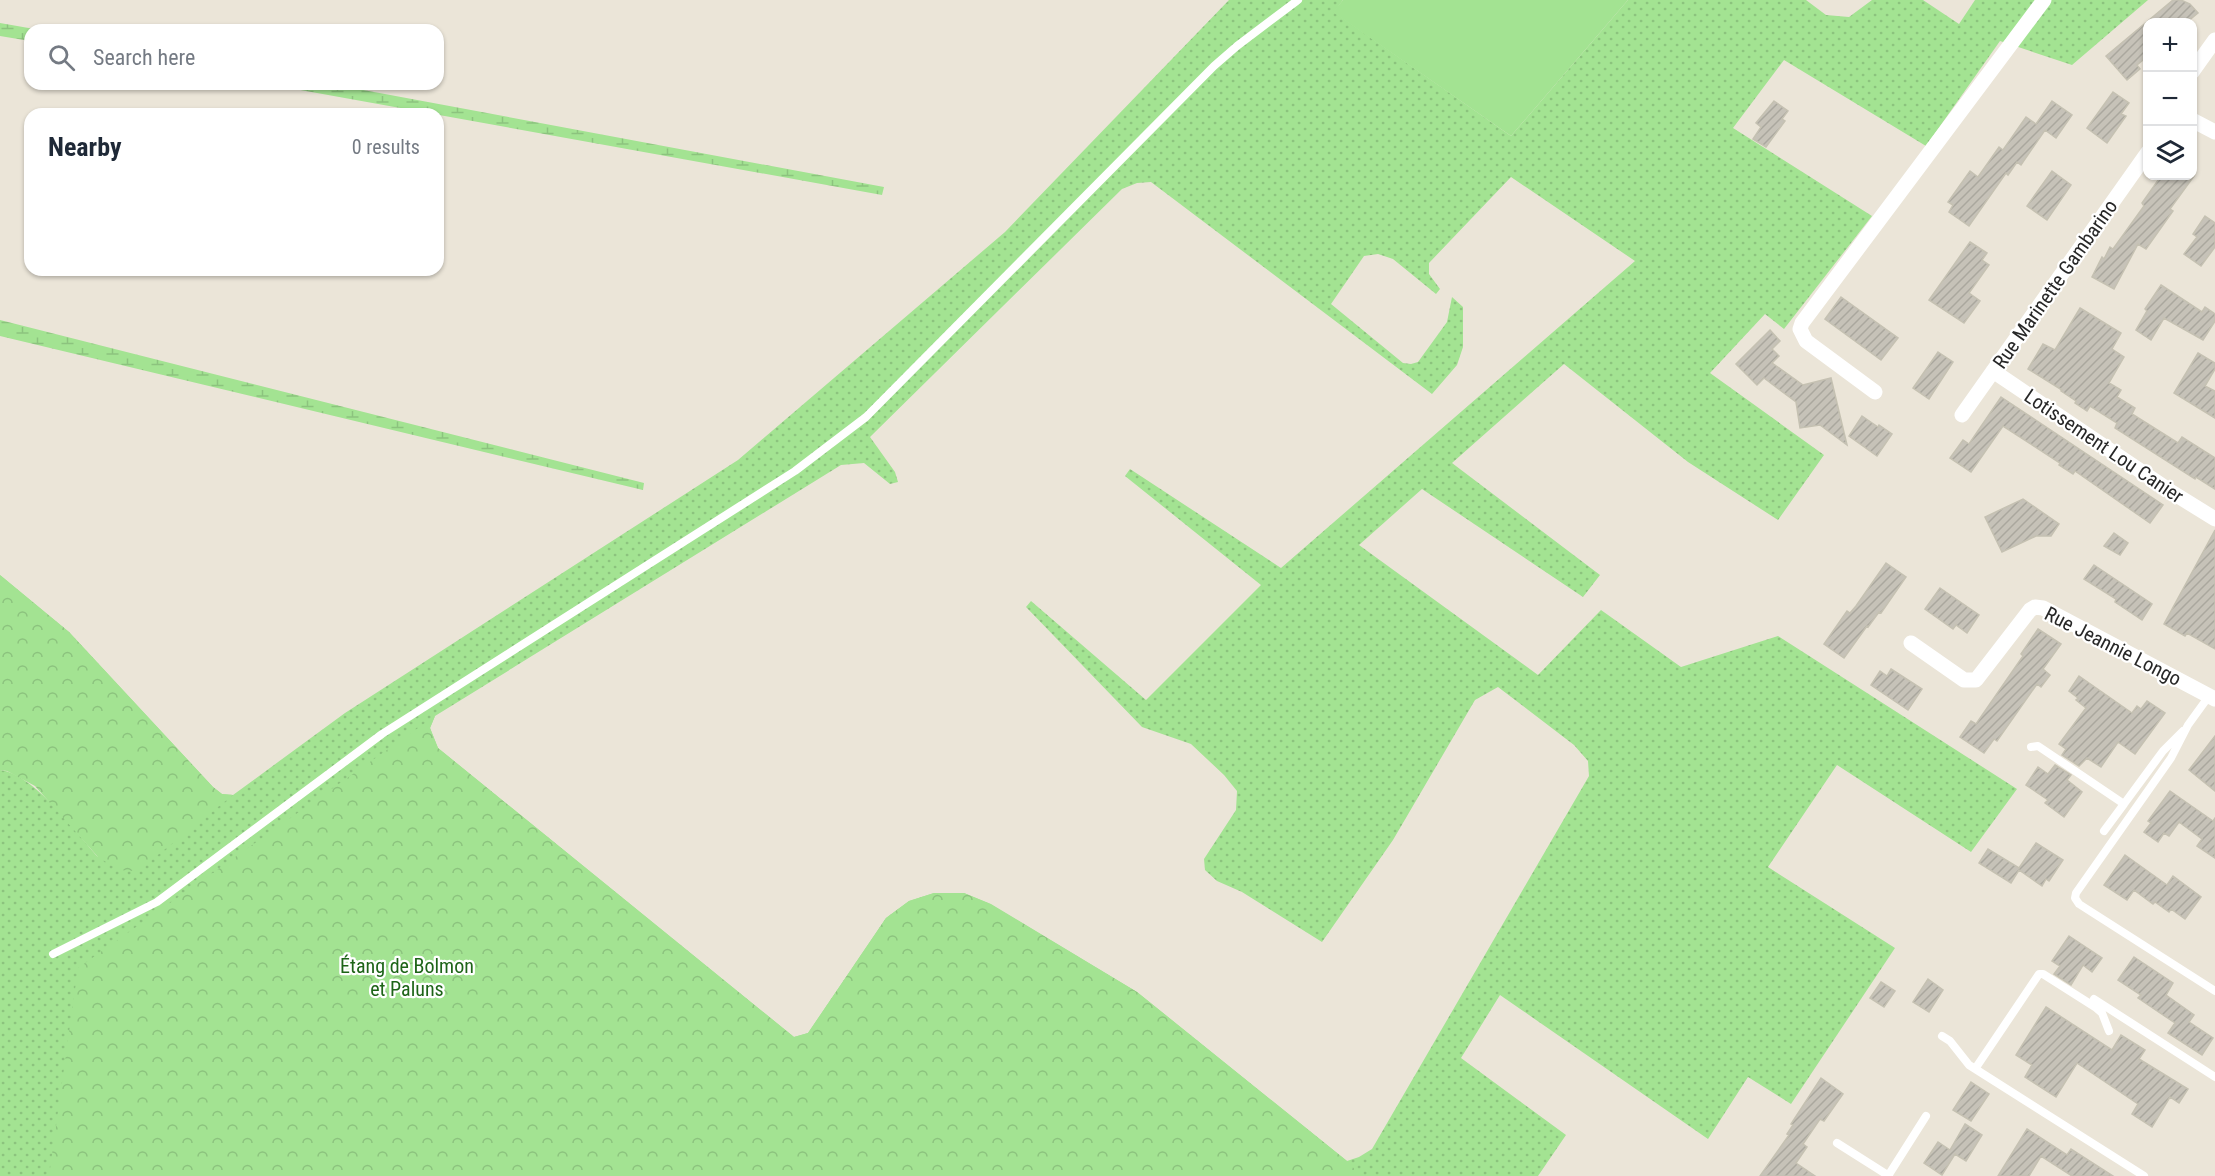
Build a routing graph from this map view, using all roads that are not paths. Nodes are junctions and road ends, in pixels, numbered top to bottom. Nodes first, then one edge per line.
1 (1298, 0) edge
2 (2044, 0) edge
3 (2215, 40) edge
4 (2197, 66) edge
5 (2197, 122) edge
6 (2215, 132) edge
7 (2143, 159) edge
8 (1993, 371) junction
9 (1875, 392) dead end
10 (1962, 415) dead end
11 (2215, 519) edge
12 (1911, 643) dead end
13 (2212, 698) edge
14 (2188, 726) junction
15 (2035, 744) dead end
16 (2124, 804) junction
17 (2104, 831) dead end
18 (52, 954) dead end
19 (2215, 991) edge
20 (2094, 999) dead end
21 (2109, 1031) dead end
22 (1942, 1036) dead end
23 (1975, 1069) junction
24 (2215, 1077) edge
25 (1926, 1116) dead end
26 (1837, 1143) dead end
27 (1889, 1176) edge
28 (2144, 1176) edge

1 - 18 lane
2 - 9 street
3 - 4 street
5 - 6 street
7 - 8 street, Rue Marinette Gambarino
8 - 10 street, Rue Marinette Gambarino
8 - 11 street, Lotissement Lou Canier
12 - 13 street, Rue Jeannie Longo
13 - 14 lane
14 - 16 lane
14 - 19 lane
15 - 16 lane
16 - 17 lane
20 - 24 lane
21 - 23 lane
22 - 23 lane
23 - 28 lane
25 - 27 lane
26 - 27 lane

